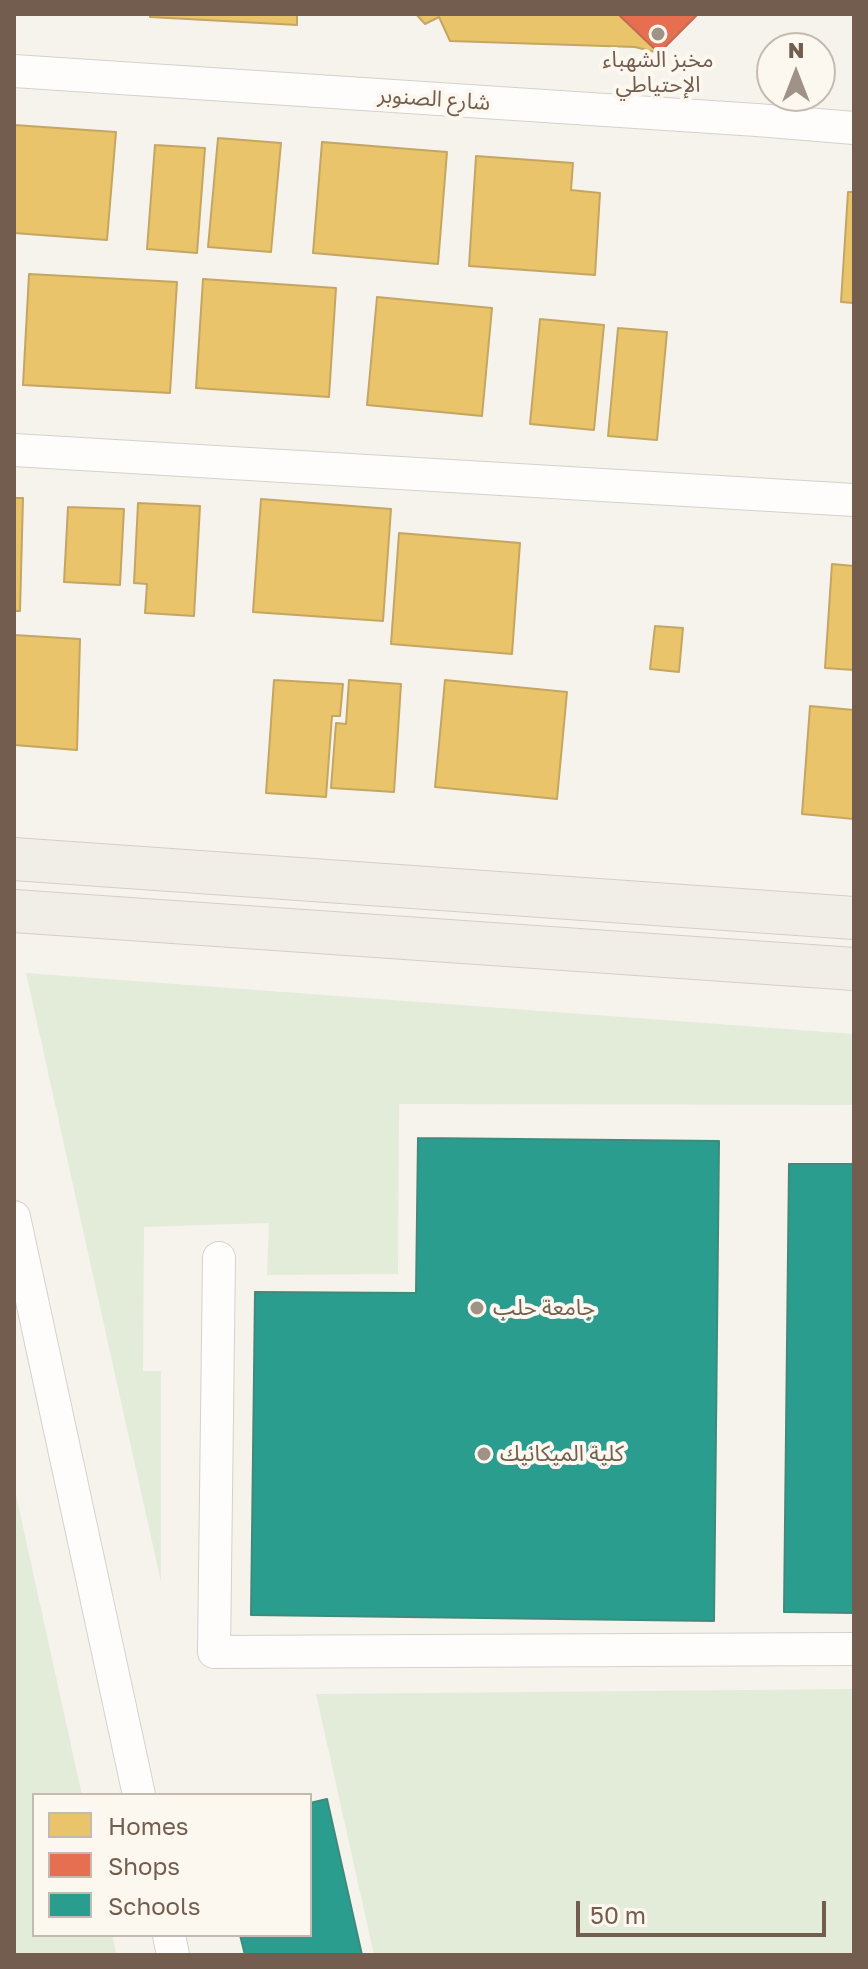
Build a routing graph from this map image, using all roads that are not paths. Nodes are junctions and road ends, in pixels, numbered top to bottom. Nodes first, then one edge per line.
1 (14, 71) edge
2 (854, 128) edge
3 (14, 450) edge
4 (854, 500) edge
5 (14, 859) edge
6 (14, 911) edge
7 (854, 918) edge
8 (854, 969) edge
9 (14, 1217) edge
10 (219, 1258) dead end
11 (854, 1649) edge
12 (139, 1793) edge

1 - 2 street, شارع الصنوبر
3 - 4 street
5 - 7 main road
6 - 8 main road
9 - 12 street
10 - 11 street

